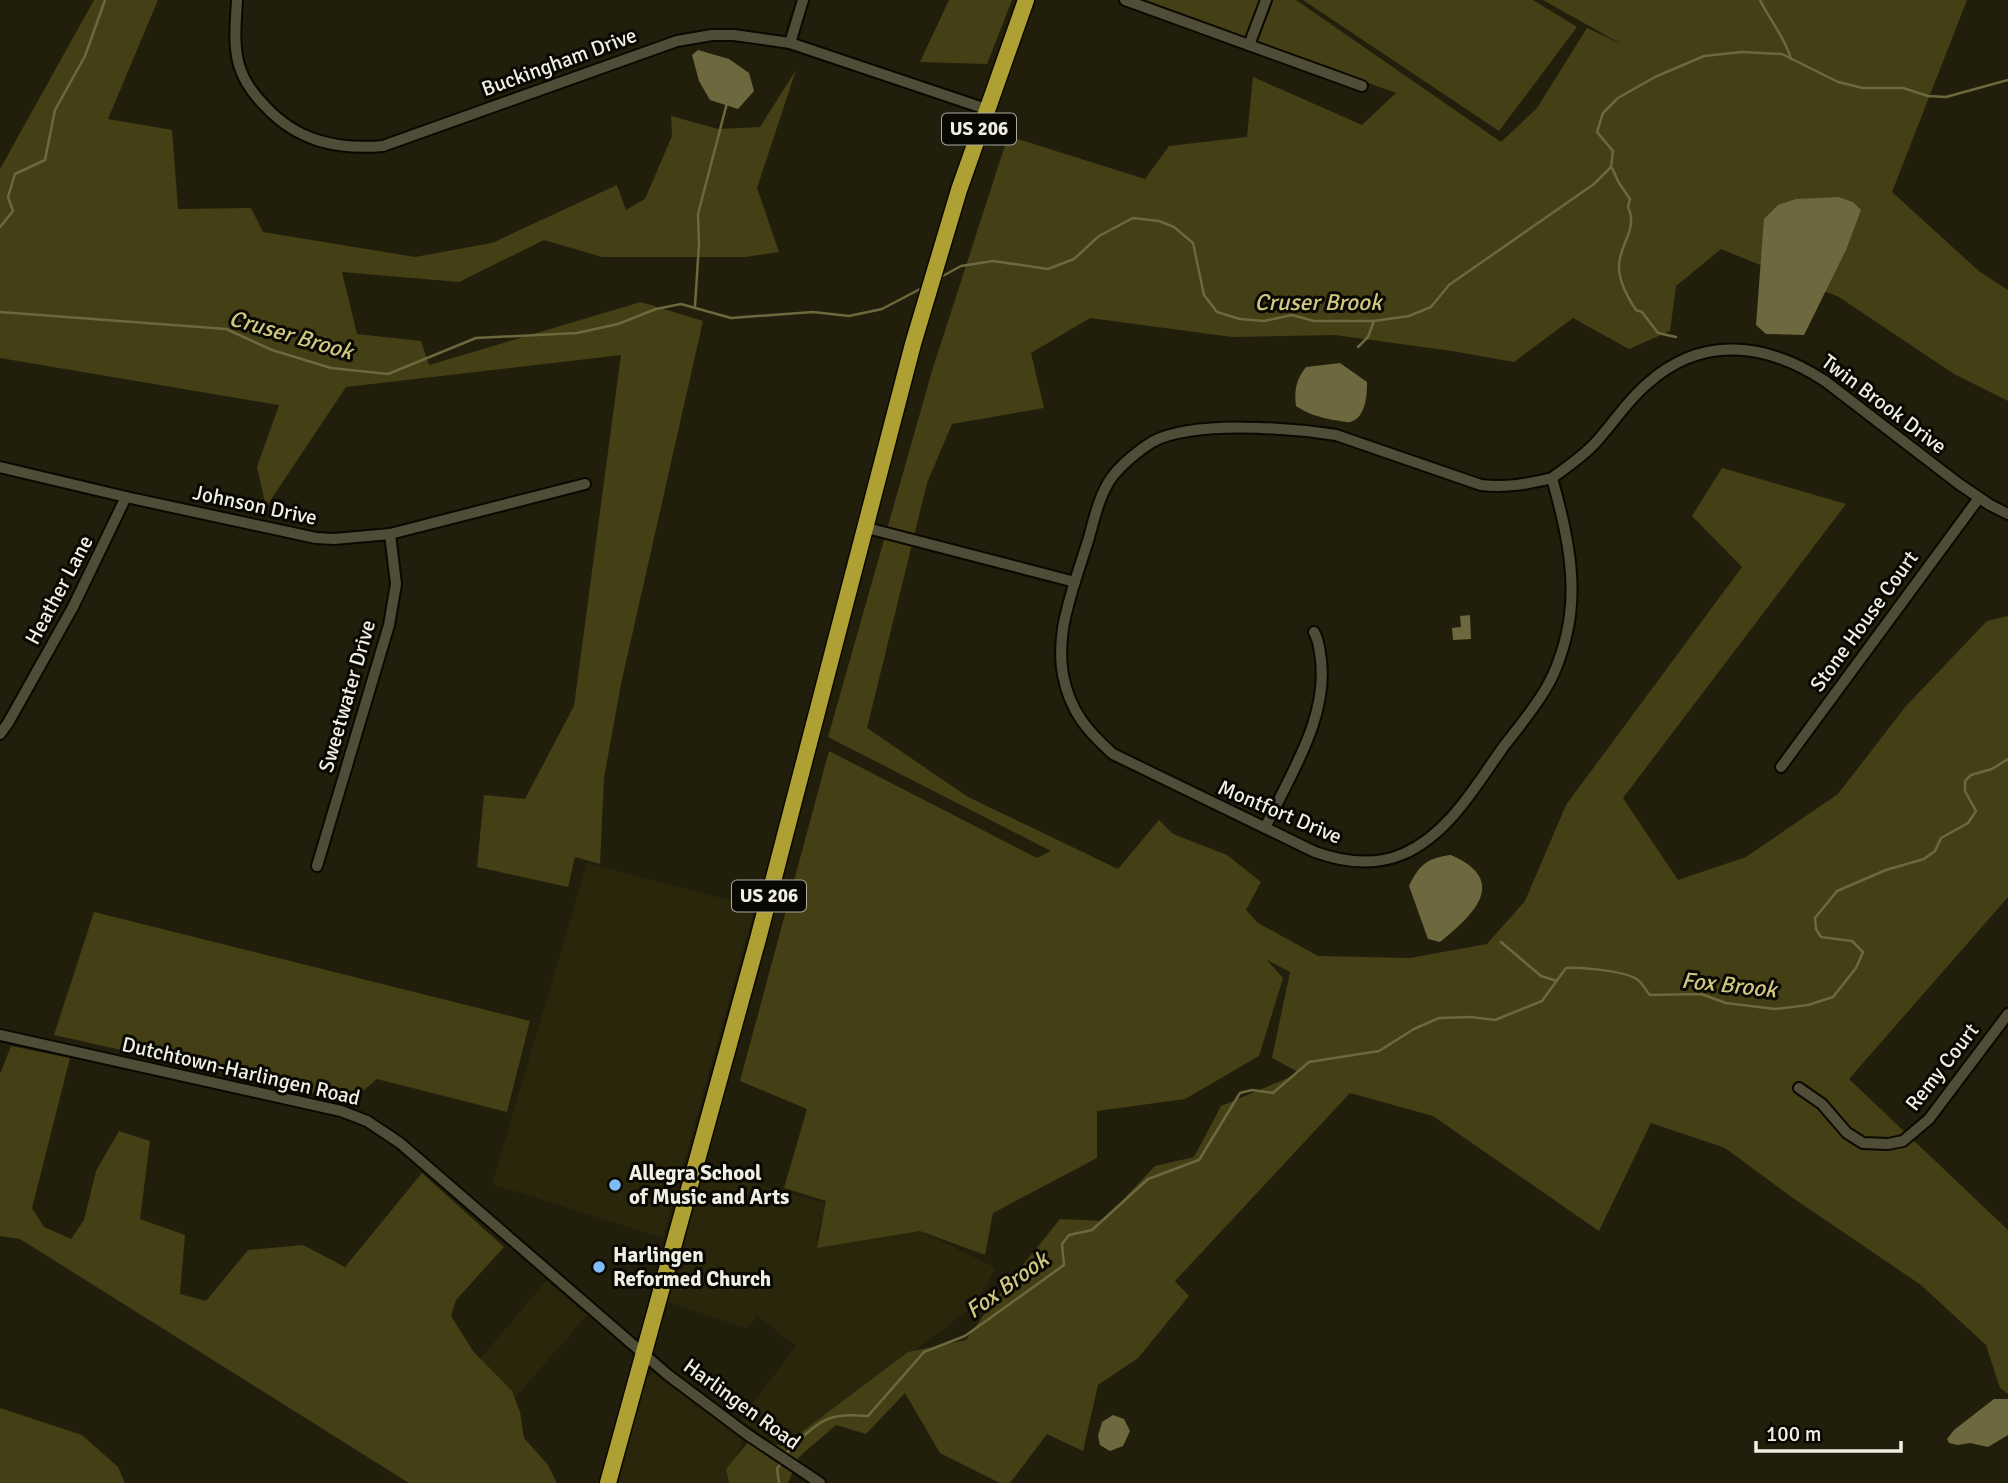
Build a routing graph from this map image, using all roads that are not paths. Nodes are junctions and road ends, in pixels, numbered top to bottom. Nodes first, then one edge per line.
1 (237, 0) edge
2 (803, 0) edge
3 (1026, 0) edge
4 (1125, 0) edge
5 (1266, 0) edge
6 (790, 43) junction
7 (1249, 45) junction
8 (1362, 86) dead end
9 (986, 109) junction
10 (1596, 443) joint
11 (0, 467) edge
12 (1552, 478) junction
13 (585, 484) dead end
14 (126, 497) junction
15 (1979, 498) junction
16 (2008, 514) edge
17 (867, 528) junction
18 (390, 534) junction
19 (1075, 583) junction
20 (1314, 632) dead end
21 (0, 734) edge
22 (1781, 767) dead end
23 (1265, 828) junction
24 (317, 866) dead end
25 (2008, 1014) edge
26 (0, 1035) edge
27 (1799, 1088) dead end
28 (643, 1354) junction
29 (608, 1483) edge
30 (820, 1483) edge

1 - 6 street, Buckingham Drive
2 - 6 street
3 - 9 highway, US 206
4 - 7 street
5 - 7 street
6 - 9 street, Buckingham Drive
7 - 8 street
9 - 17 highway, US 206
10 - 12 street, Montfort Drive
10 - 15 street, Twin Brook Drive
11 - 14 street, Johnson Drive
12 - 19 street, Montfort Drive
12 - 23 street, Montfort Drive
13 - 18 street, Johnson Drive
14 - 18 street, Johnson Drive
14 - 21 street, Heather Lane
15 - 16 street, Twin Brook Drive
15 - 22 street, Stone House Court
17 - 19 street
17 - 28 highway, US 206
18 - 24 street, Sweetwater Drive
19 - 23 street, Montfort Drive
20 - 23 street
25 - 27 street, Remy Court
26 - 28 street, Dutchtown-Harlingen Road
28 - 29 highway, US 206
28 - 30 street, Harlingen Road

